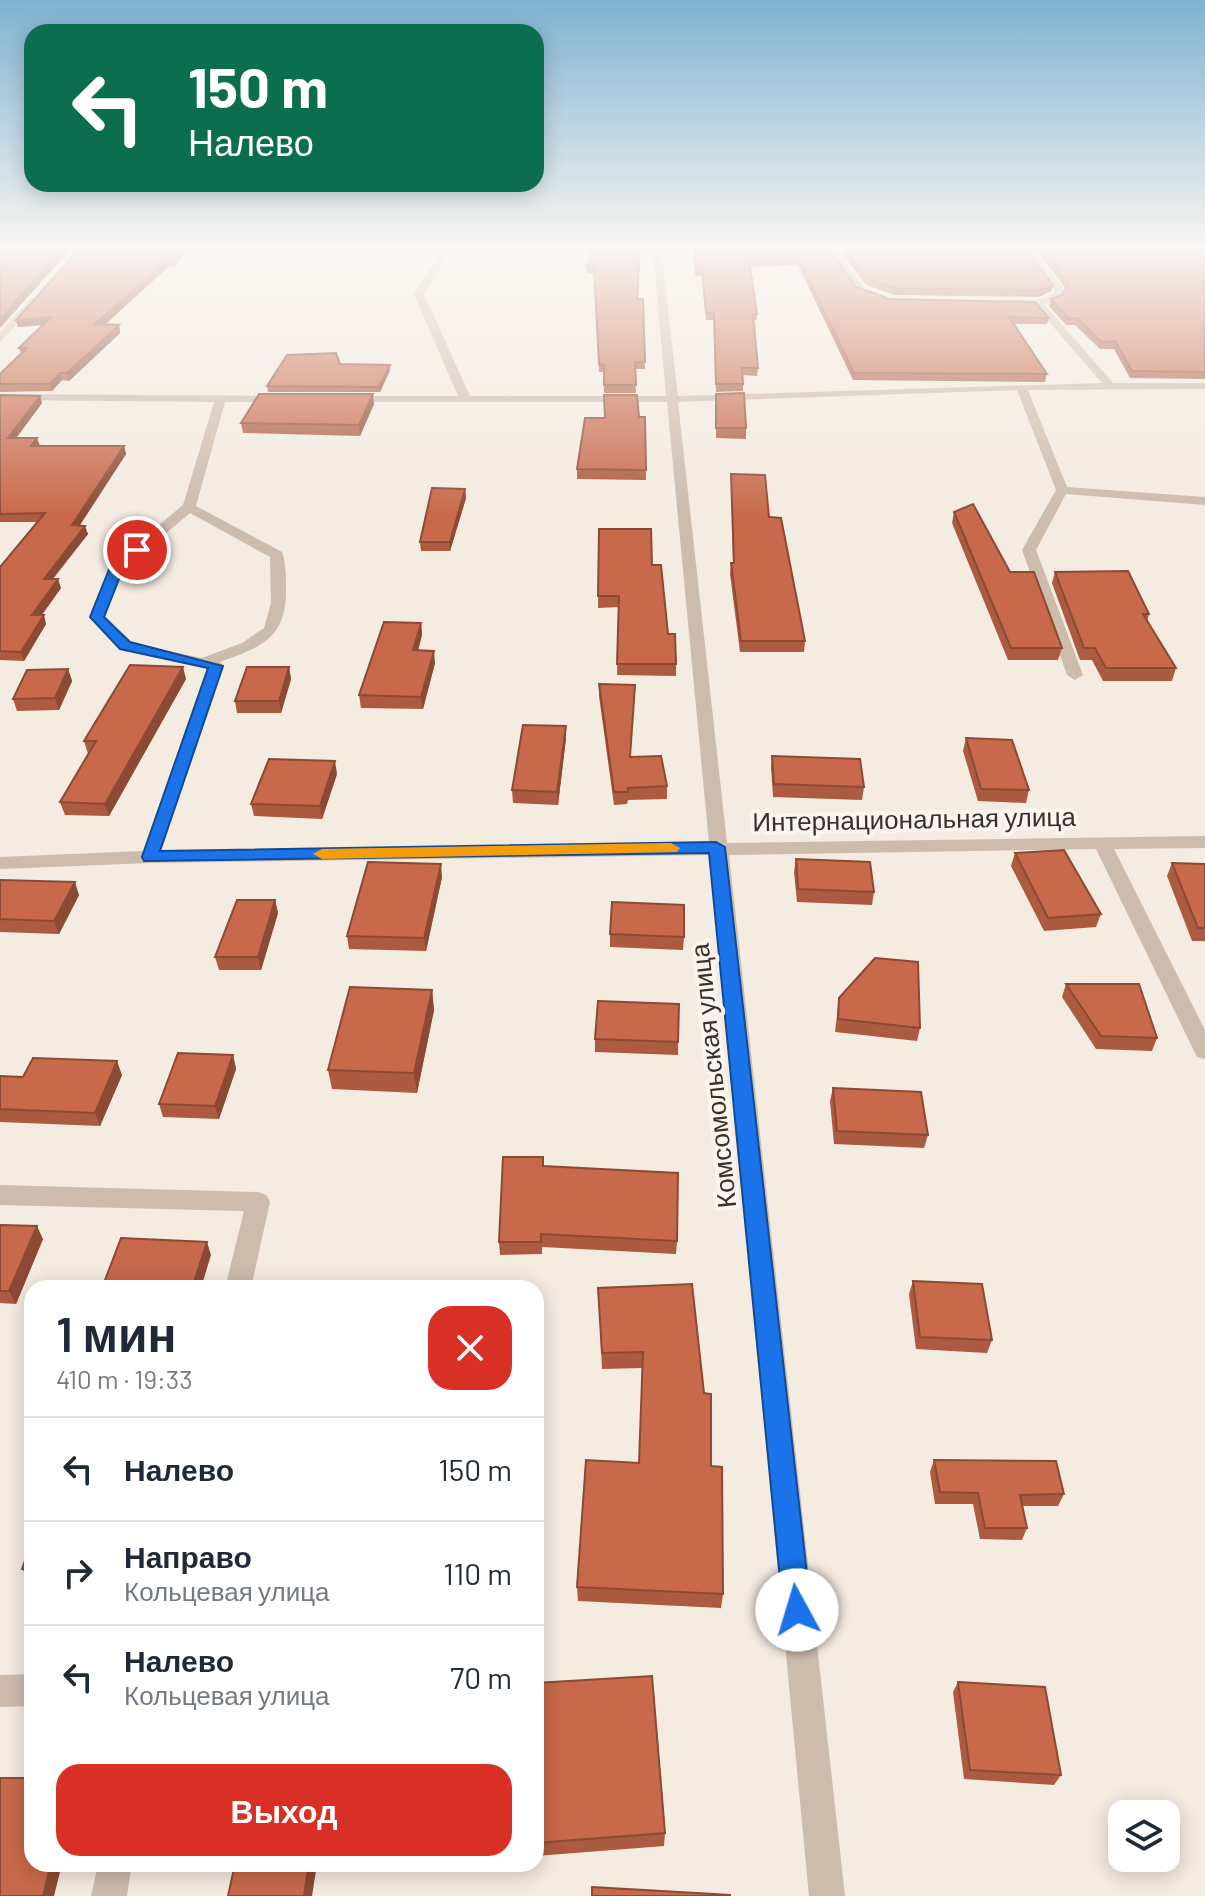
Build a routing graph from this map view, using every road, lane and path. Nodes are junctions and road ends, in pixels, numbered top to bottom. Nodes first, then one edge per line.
1 (439, 338) edge
2 (668, 338) edge
3 (1069, 338) edge
4 (1110, 386) junction
5 (1205, 386) edge
6 (1021, 387) junction
7 (0, 397) edge
8 (465, 398) junction
9 (297, 399) edge
10 (343, 399) edge
11 (675, 399) junction
12 (220, 400) junction
13 (1062, 490) junction
14 (1205, 501) edge
15 (189, 507) junction
16 (203, 663) junction
17 (1075, 675) dead end
18 (1101, 841) junction
19 (1205, 842) edge
20 (716, 847) junction
21 (150, 857) junction
22 (0, 863) edge
23 (1205, 1051) edge
24 (0, 1195) edge
25 (240, 1280) edge
26 (24, 1690) edge
27 (0, 1691) edge
28 (114, 1872) edge
29 (109, 1896) edge
30 (827, 1896) edge

1 - 8 street
2 - 11 street, Комсомольская улица
3 - 4 street
4 - 5 street
4 - 6 street
6 - 11 street
6 - 13 street
7 - 12 street
8 - 10 street
8 - 11 street
9 - 12 street
11 - 20 street, Комсомольская улица
12 - 15 street
13 - 14 street
13 - 17 street
15 - 16 street
15 - 16 street
16 - 21 street
18 - 19 street, Интернациональная улица
18 - 20 street, Интернациональная улица
18 - 23 street
20 - 21 street, Интернациональная улица
20 - 30 street, Комсомольская улица
21 - 22 street, Интернациональная улица
24 - 25 street
26 - 27 street
28 - 29 street

